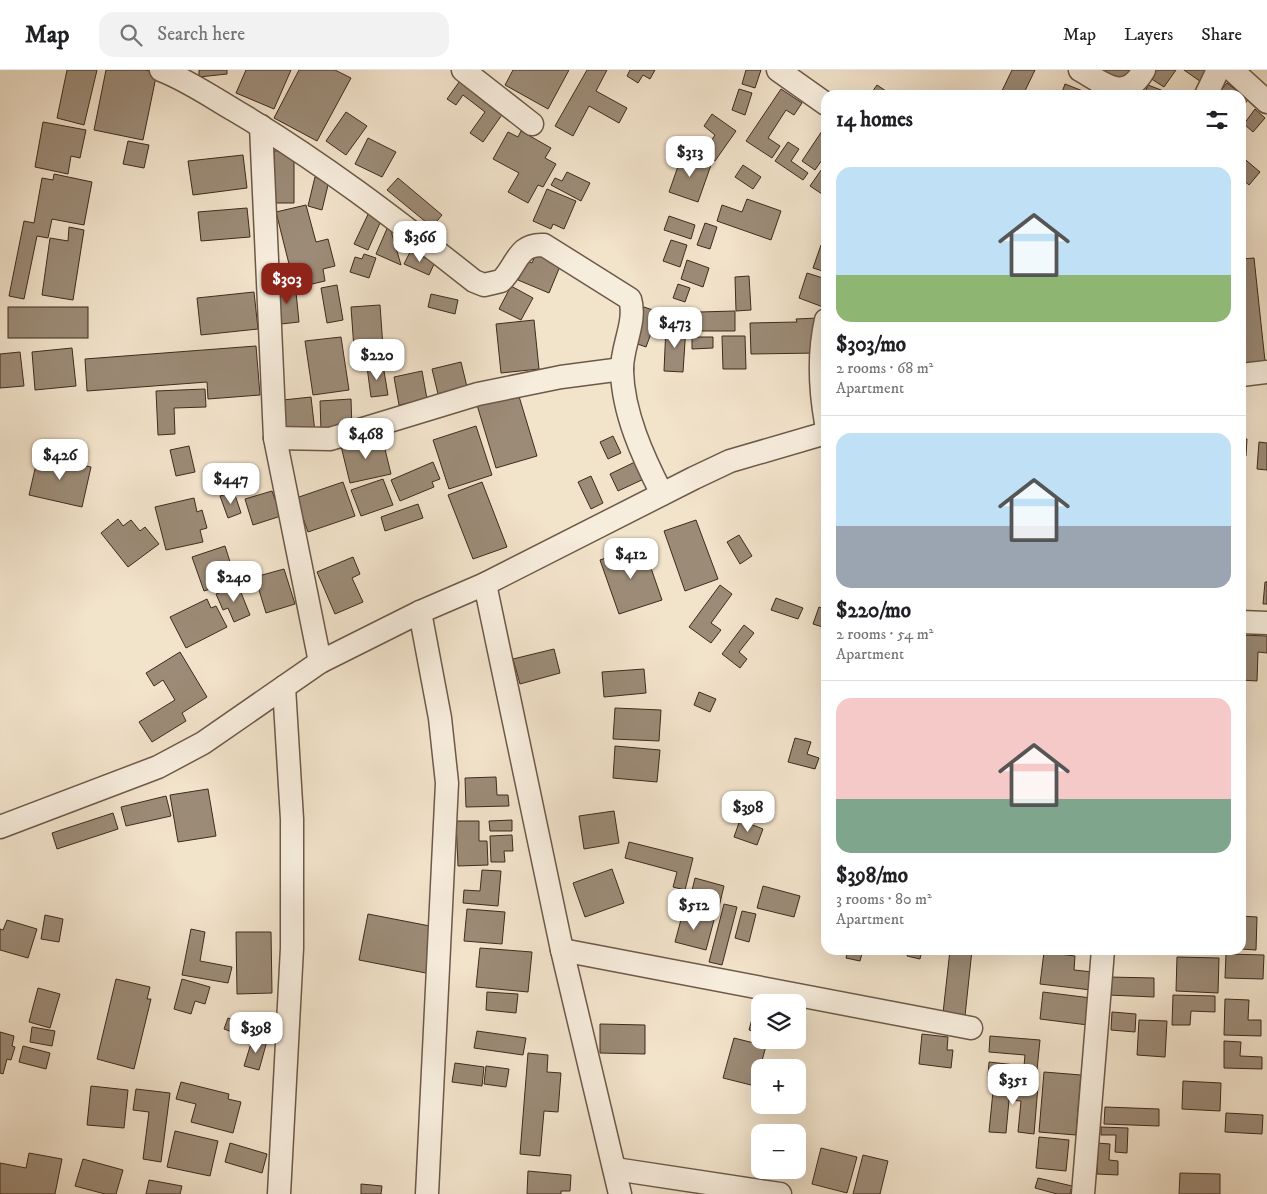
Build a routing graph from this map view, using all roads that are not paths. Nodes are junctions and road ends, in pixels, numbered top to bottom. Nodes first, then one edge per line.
1 (161, 70) edge
2 (463, 70) edge
3 (778, 70) edge
4 (1080, 70) edge
5 (1144, 70) edge
6 (1218, 70) edge
7 (1232, 70) edge
8 (1208, 90) edge
9 (821, 100) edge
10 (1267, 102) edge
11 (532, 124) dead end
12 (261, 126) junction
13 (821, 358) edge
14 (622, 369) junction
15 (1267, 372) edge
16 (1246, 374) edge
17 (821, 392) edge
18 (821, 434) edge
19 (275, 438) junction
20 (662, 494) junction
21 (485, 584) junction
22 (420, 612) junction
23 (1246, 622) edge
24 (1267, 623) edge
25 (320, 662) junction
26 (284, 688) junction
27 (0, 827) edge
28 (562, 950) junction
29 (1102, 955) edge
30 (971, 1028) dead end
31 (616, 1169) junction
32 (279, 1194) edge
33 (427, 1194) edge
34 (620, 1194) edge
35 (780, 1194) edge
36 (1083, 1194) edge

1 - 12 street
2 - 11 street
3 - 9 street
4 - 5 street
6 - 8 street
7 - 10 street
12 - 14 street
12 - 19 street
13 - 17 street
14 - 19 street
14 - 20 street
15 - 16 street
18 - 20 street
19 - 25 street
20 - 21 street
21 - 22 street
21 - 28 street
22 - 25 street
22 - 33 street
23 - 24 street
25 - 26 street
26 - 27 street
26 - 32 street
28 - 30 street
28 - 31 street
29 - 36 street
31 - 34 street
31 - 35 street

